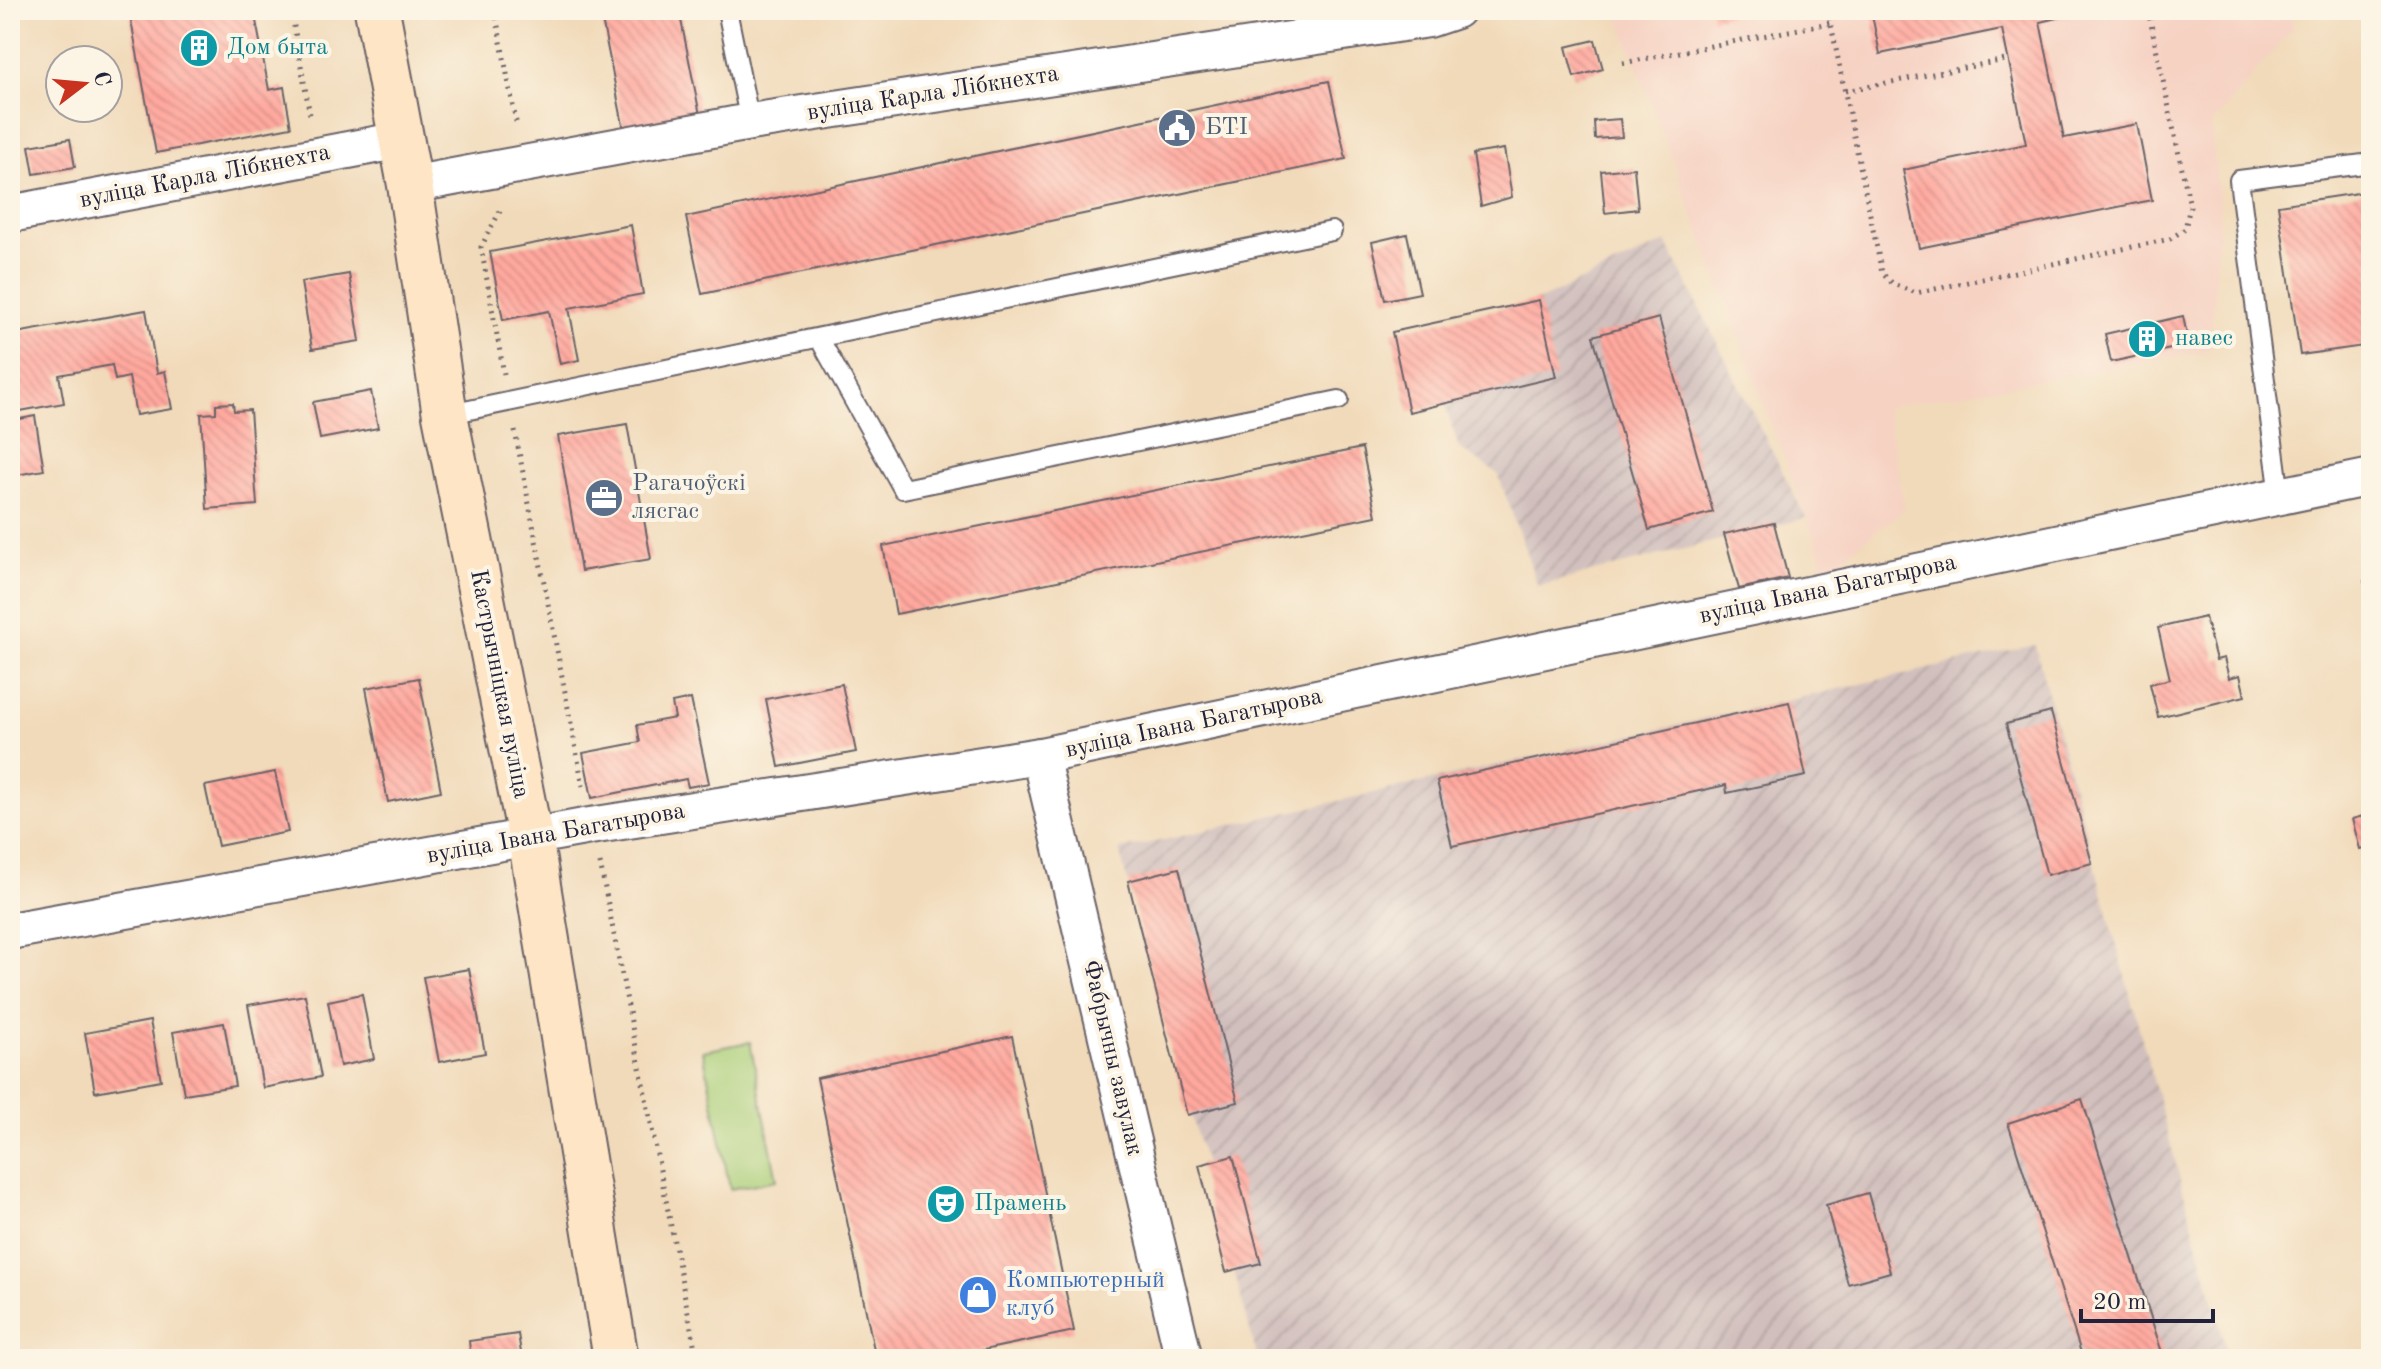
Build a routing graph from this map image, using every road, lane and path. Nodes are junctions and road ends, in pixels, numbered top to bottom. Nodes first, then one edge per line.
1 (291, 10) edge
2 (377, 10) edge
3 (495, 10) edge
4 (727, 10) edge
5 (1456, 10) edge
6 (1828, 10) edge
7 (2148, 10) edge
8 (1830, 23) junction
9 (2005, 60) dead end
10 (1623, 63) dead end
11 (1845, 91) junction
12 (750, 122) junction
13 (401, 140) junction
14 (318, 156) junction
15 (2371, 163) edge
16 (524, 164) junction
17 (410, 185) junction
18 (10, 214) edge
19 (1332, 231) dead end
20 (819, 338) junction
21 (1339, 400) dead end
22 (510, 402) junction
23 (445, 415) junction
24 (2371, 477) edge
25 (2280, 496) junction
26 (1040, 756) junction
27 (590, 826) junction
28 (530, 837) junction
29 (10, 931) edge
30 (616, 1359) edge
31 (697, 1359) edge
32 (1184, 1359) edge

1 - 14 path
2 - 13 main road, Кастрычніцкая вуліца
3 - 16 path
4 - 12 lane
5 - 12 street, вуліца Карла Лібкнехта
6 - 8 path
7 - 11 path
8 - 10 path
8 - 11 path
9 - 11 path
12 - 16 street, вуліца Карла Лібкнехта
13 - 14 street, вуліца Карла Лібкнехта
13 - 17 main road, Кастрычніцкая вуліца
14 - 18 street, вуліца Карла Лібкнехта
15 - 25 lane
16 - 17 street, вуліца Карла Лібкнехта
16 - 22 path
17 - 23 main road, Кастрычніцкая вуліца
19 - 20 lane
20 - 21 lane
20 - 22 lane
22 - 23 lane
22 - 27 path
23 - 28 main road, Кастрычніцкая вуліца
24 - 25 street, вуліца Івана Багатырова
25 - 26 street, вуліца Івана Багатырова
26 - 27 street, вуліца Івана Багатырова
26 - 32 street, Фабрычны завулак
27 - 28 street, вуліца Івана Багатырова
27 - 31 path
28 - 29 street, вуліца Івана Багатырова
28 - 30 main road, Кастрычніцкая вуліца

